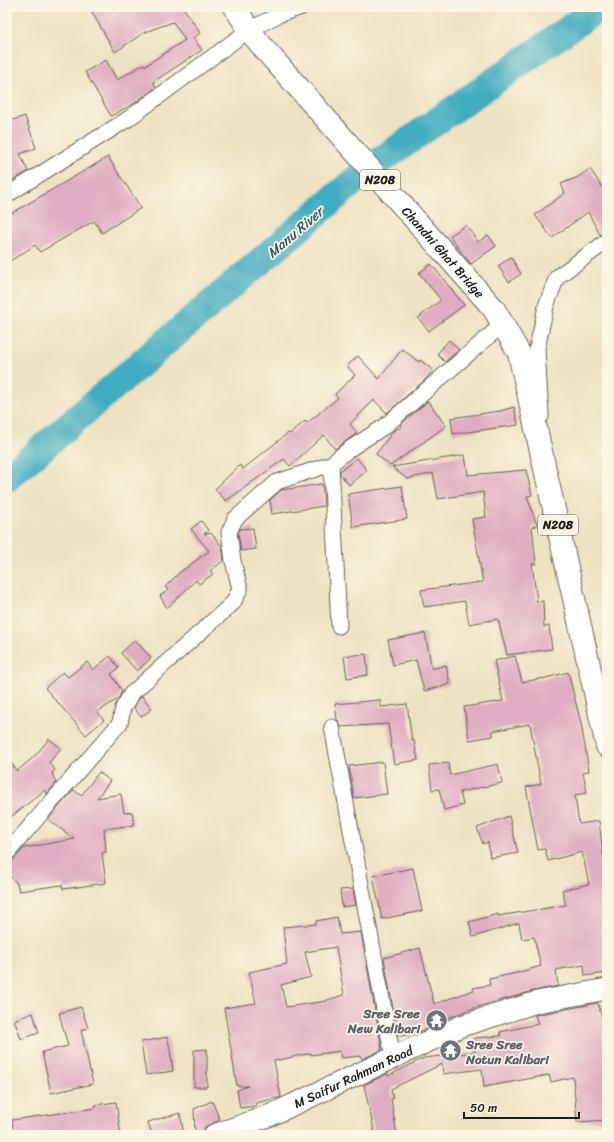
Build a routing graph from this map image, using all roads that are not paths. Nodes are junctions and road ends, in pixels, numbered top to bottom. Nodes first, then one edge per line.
1 (235, 7) edge
2 (302, 7) edge
3 (249, 30) junction
4 (7, 195) edge
5 (607, 241) edge
6 (498, 316) junction
7 (331, 464) junction
8 (544, 465) junction
9 (339, 626) dead end
10 (332, 727) dead end
11 (607, 746) edge
12 (7, 853) edge
13 (607, 989) edge
14 (393, 1058) junction
15 (214, 1135) edge

1 - 3 highway, N208
2 - 3 street
3 - 4 street
3 - 6 highway, Chandni Ghat Bridge / N208
5 - 8 street
6 - 7 street
6 - 8 highway, N208
7 - 9 street
7 - 12 street
8 - 11 highway, N208
10 - 14 street
13 - 14 main road, M Saifur Rahman Road
14 - 15 main road, M Saifur Rahman Road

